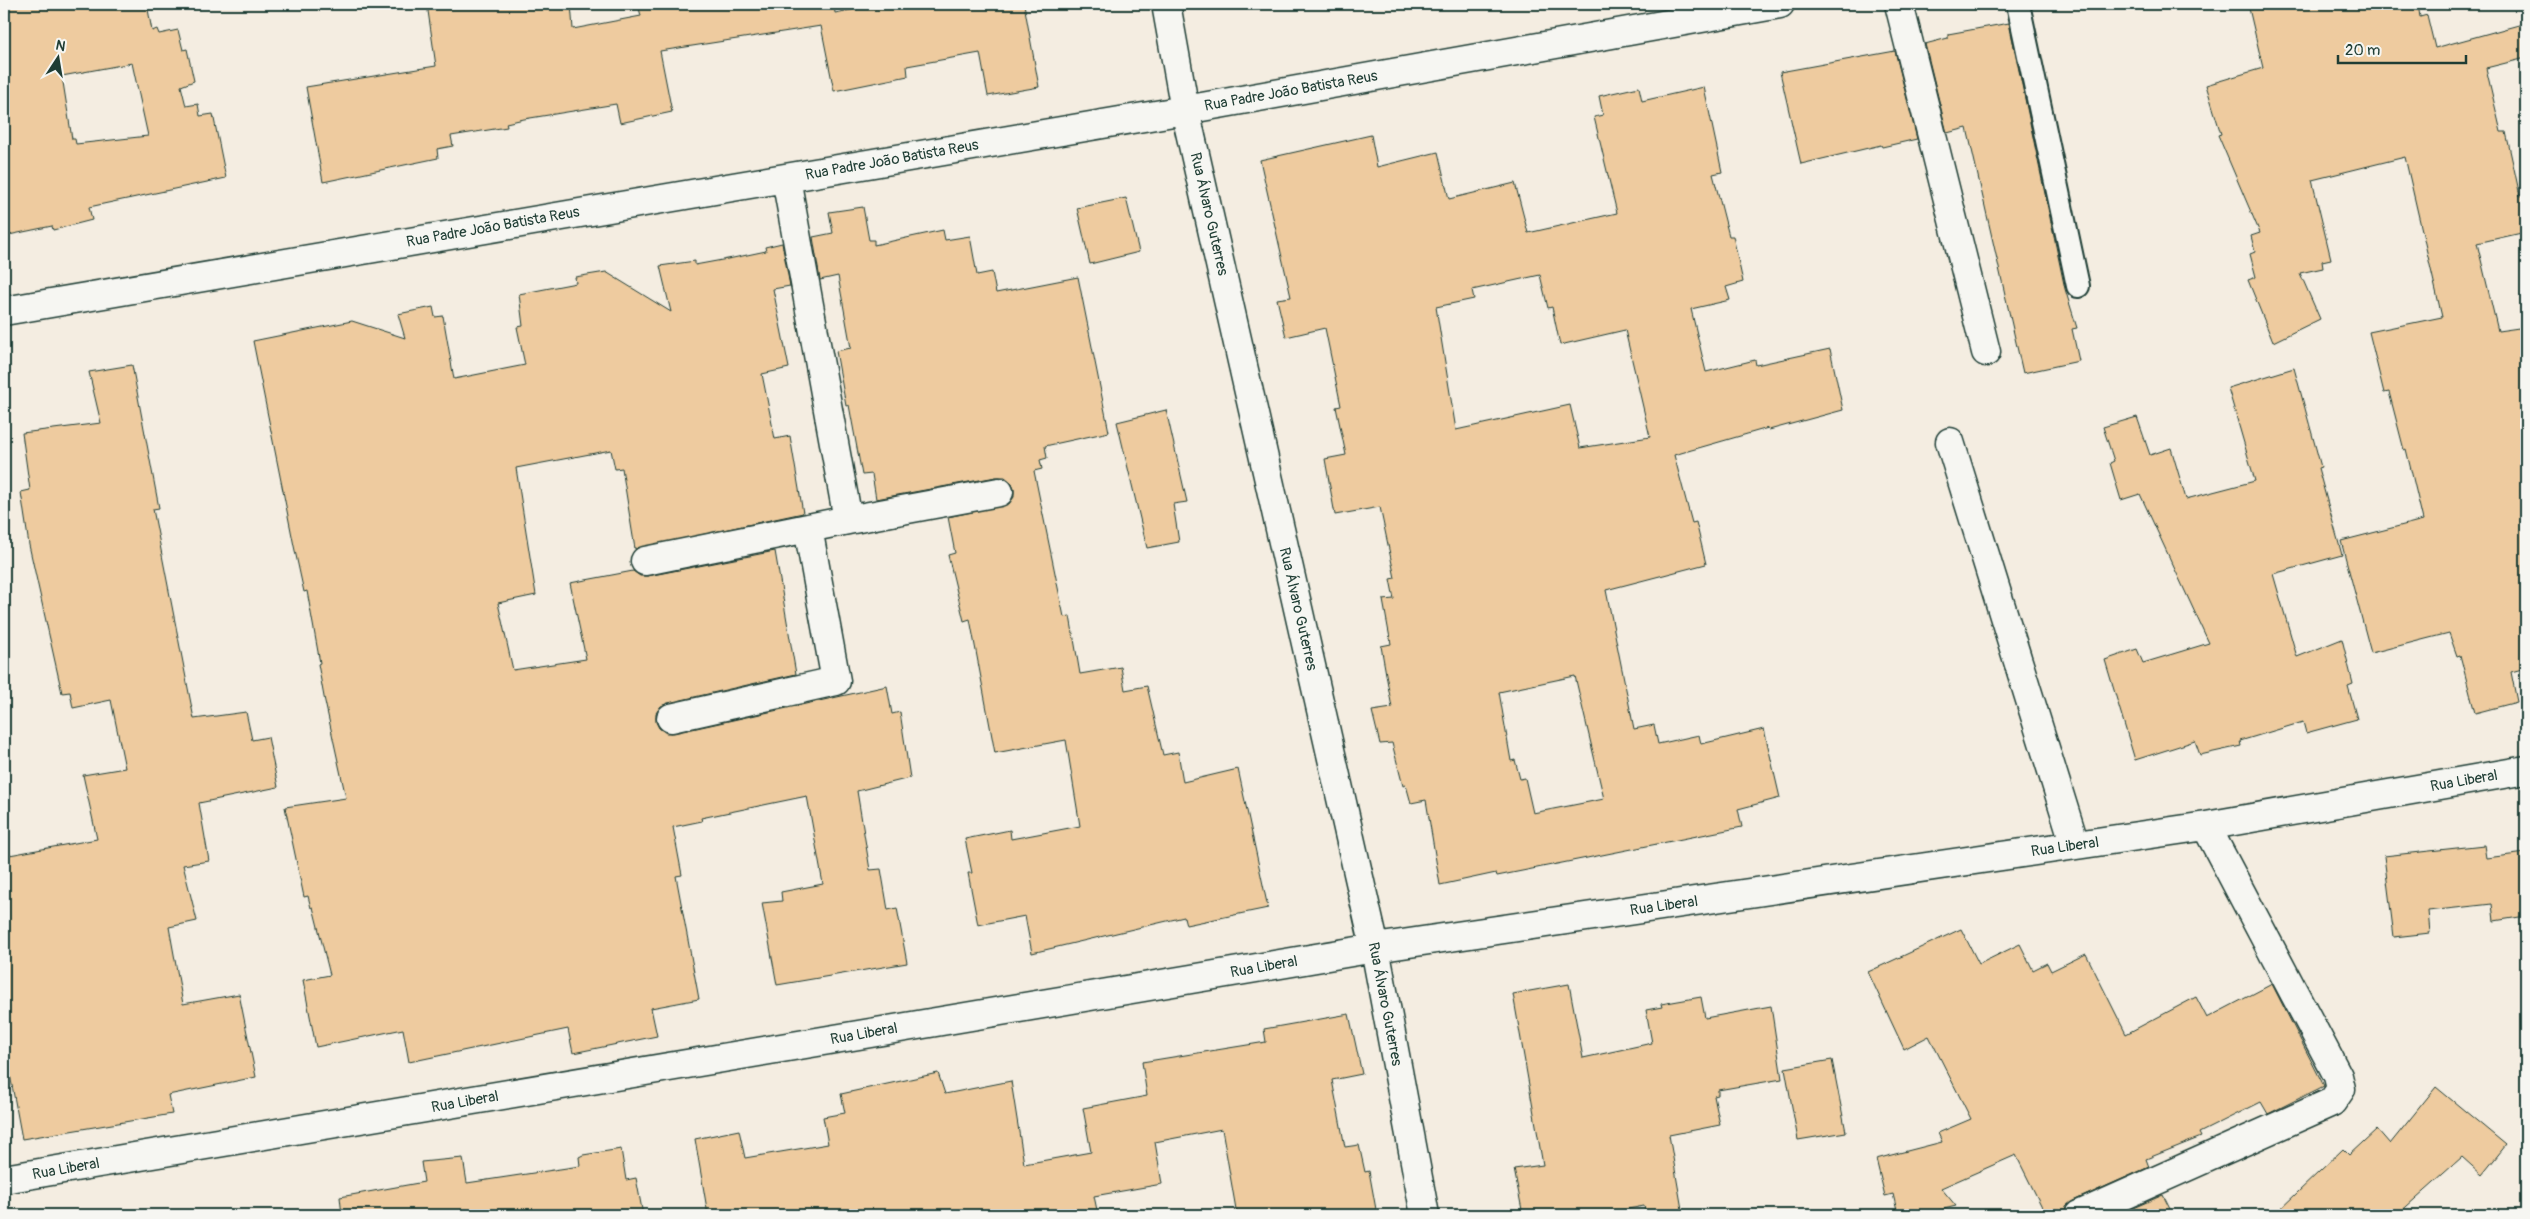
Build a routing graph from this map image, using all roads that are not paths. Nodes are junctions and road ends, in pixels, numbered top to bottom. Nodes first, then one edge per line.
1 (1166, 4) edge
2 (1780, 4) edge
3 (1899, 4) edge
4 (2018, 4) edge
5 (1185, 110) junction
6 (786, 178) junction
7 (2078, 286) dead end
8 (4, 310) edge
9 (1986, 352) dead end
10 (1950, 442) dead end
11 (999, 492) dead end
12 (848, 520) junction
13 (808, 528) junction
14 (646, 561) dead end
15 (671, 718) dead end
16 (2526, 770) edge
17 (2206, 826) junction
18 (2075, 845) junction
19 (1375, 948) junction
20 (4, 1179) edge
21 (1425, 1215) edge
22 (2079, 1215) edge

1 - 5 street, Rua Álvaro Guterres
2 - 5 street, Rua Padre João Batista Reus
3 - 9 street
4 - 7 lane
5 - 6 street, Rua Padre João Batista Reus
5 - 19 street, Rua Álvaro Guterres
6 - 8 street, Rua Padre João Batista Reus
6 - 12 street
10 - 18 street
11 - 12 street
12 - 13 street
13 - 14 street
13 - 15 street
16 - 17 street, Rua Liberal
17 - 18 street, Rua Liberal
17 - 22 street
18 - 19 street, Rua Liberal
19 - 20 street, Rua Liberal
19 - 21 street, Rua Álvaro Guterres

